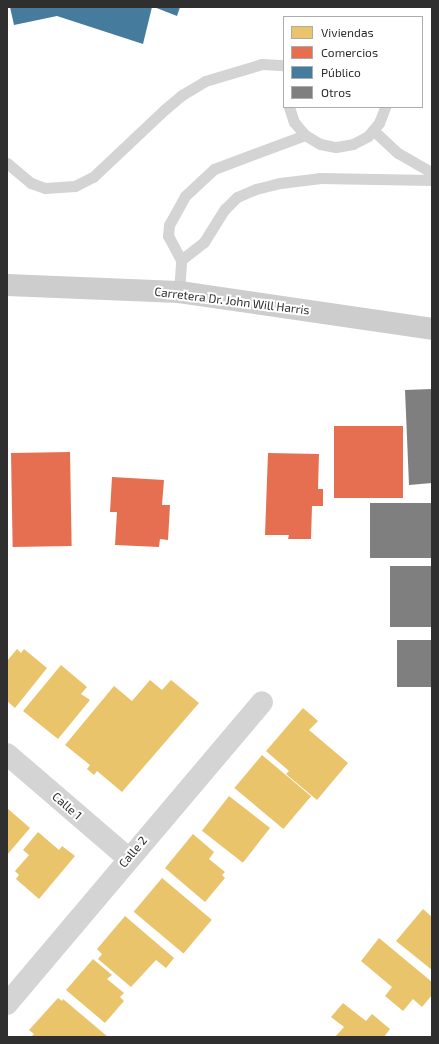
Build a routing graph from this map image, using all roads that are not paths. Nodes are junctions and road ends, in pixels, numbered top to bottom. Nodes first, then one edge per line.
1 (283, 65) edge
2 (289, 108) edge
3 (385, 108) edge
4 (373, 130) junction
5 (305, 135) junction
6 (7, 163) edge
7 (432, 173) edge
8 (432, 180) edge
9 (181, 260) junction
10 (7, 285) edge
11 (179, 292) junction
12 (432, 329) edge
13 (262, 702) dead end
14 (7, 754) edge
15 (128, 858) junction
16 (7, 1004) edge

1 - 6 lane
2 - 5 lane
3 - 4 lane
4 - 5 lane
4 - 7 lane
5 - 9 lane
8 - 9 lane
9 - 11 lane
10 - 11 street, Carretera Dr. John Will Harris
11 - 12 street, Carretera Dr. John Will Harris
13 - 15 street, Calle 2
14 - 15 street, Calle 1
15 - 16 street, Calle 2

